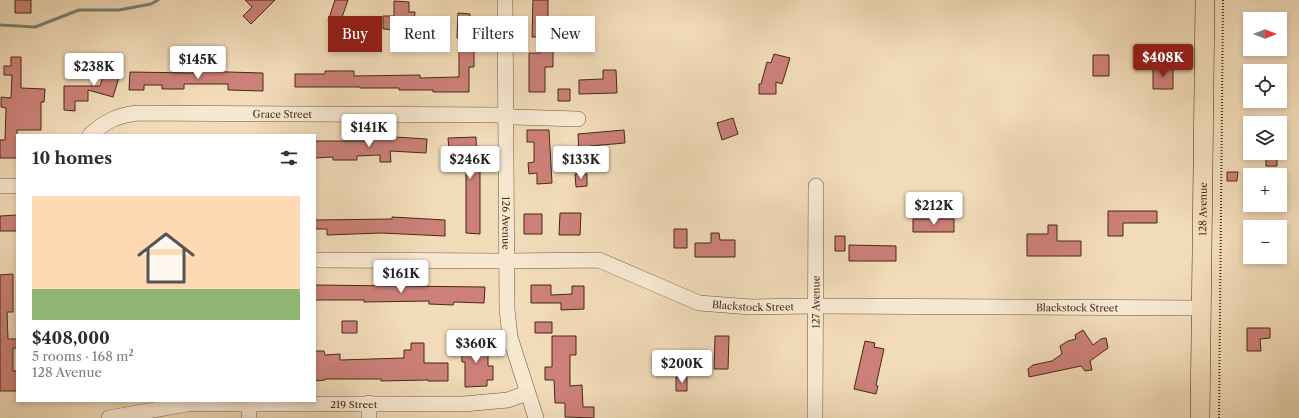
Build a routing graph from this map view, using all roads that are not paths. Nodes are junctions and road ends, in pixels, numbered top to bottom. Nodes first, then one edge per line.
1 (505, 0) edge
2 (1205, 0) edge
3 (505, 114) junction
4 (578, 119) dead end
5 (91, 134) edge
6 (0, 186) edge
7 (16, 186) edge
8 (816, 186) dead end
9 (316, 260) edge
10 (506, 261) junction
11 (815, 306) junction
12 (1201, 308) junction
13 (527, 393) junction
14 (250, 403) junction
15 (369, 411) edge
16 (109, 418) edge
17 (249, 418) edge
18 (536, 418) edge
19 (815, 418) edge
20 (1200, 418) edge

1 - 3 street, 126 Avenue
2 - 12 main road, 128 Avenue
3 - 4 street, Grace Street
3 - 5 street, Grace Street
3 - 10 street, 126 Avenue
6 - 7 street
8 - 11 street, 127 Avenue
9 - 10 street, Blackstock Street
10 - 11 street, Blackstock Street
10 - 13 street, 126 Avenue
11 - 12 street, Blackstock Street
11 - 19 street, 127 Avenue
12 - 20 main road, 128 Avenue
13 - 15 street, 219 Street
13 - 18 street, 126 Avenue
14 - 15 street, 219 Street
14 - 16 street, 219 Street
14 - 17 street

